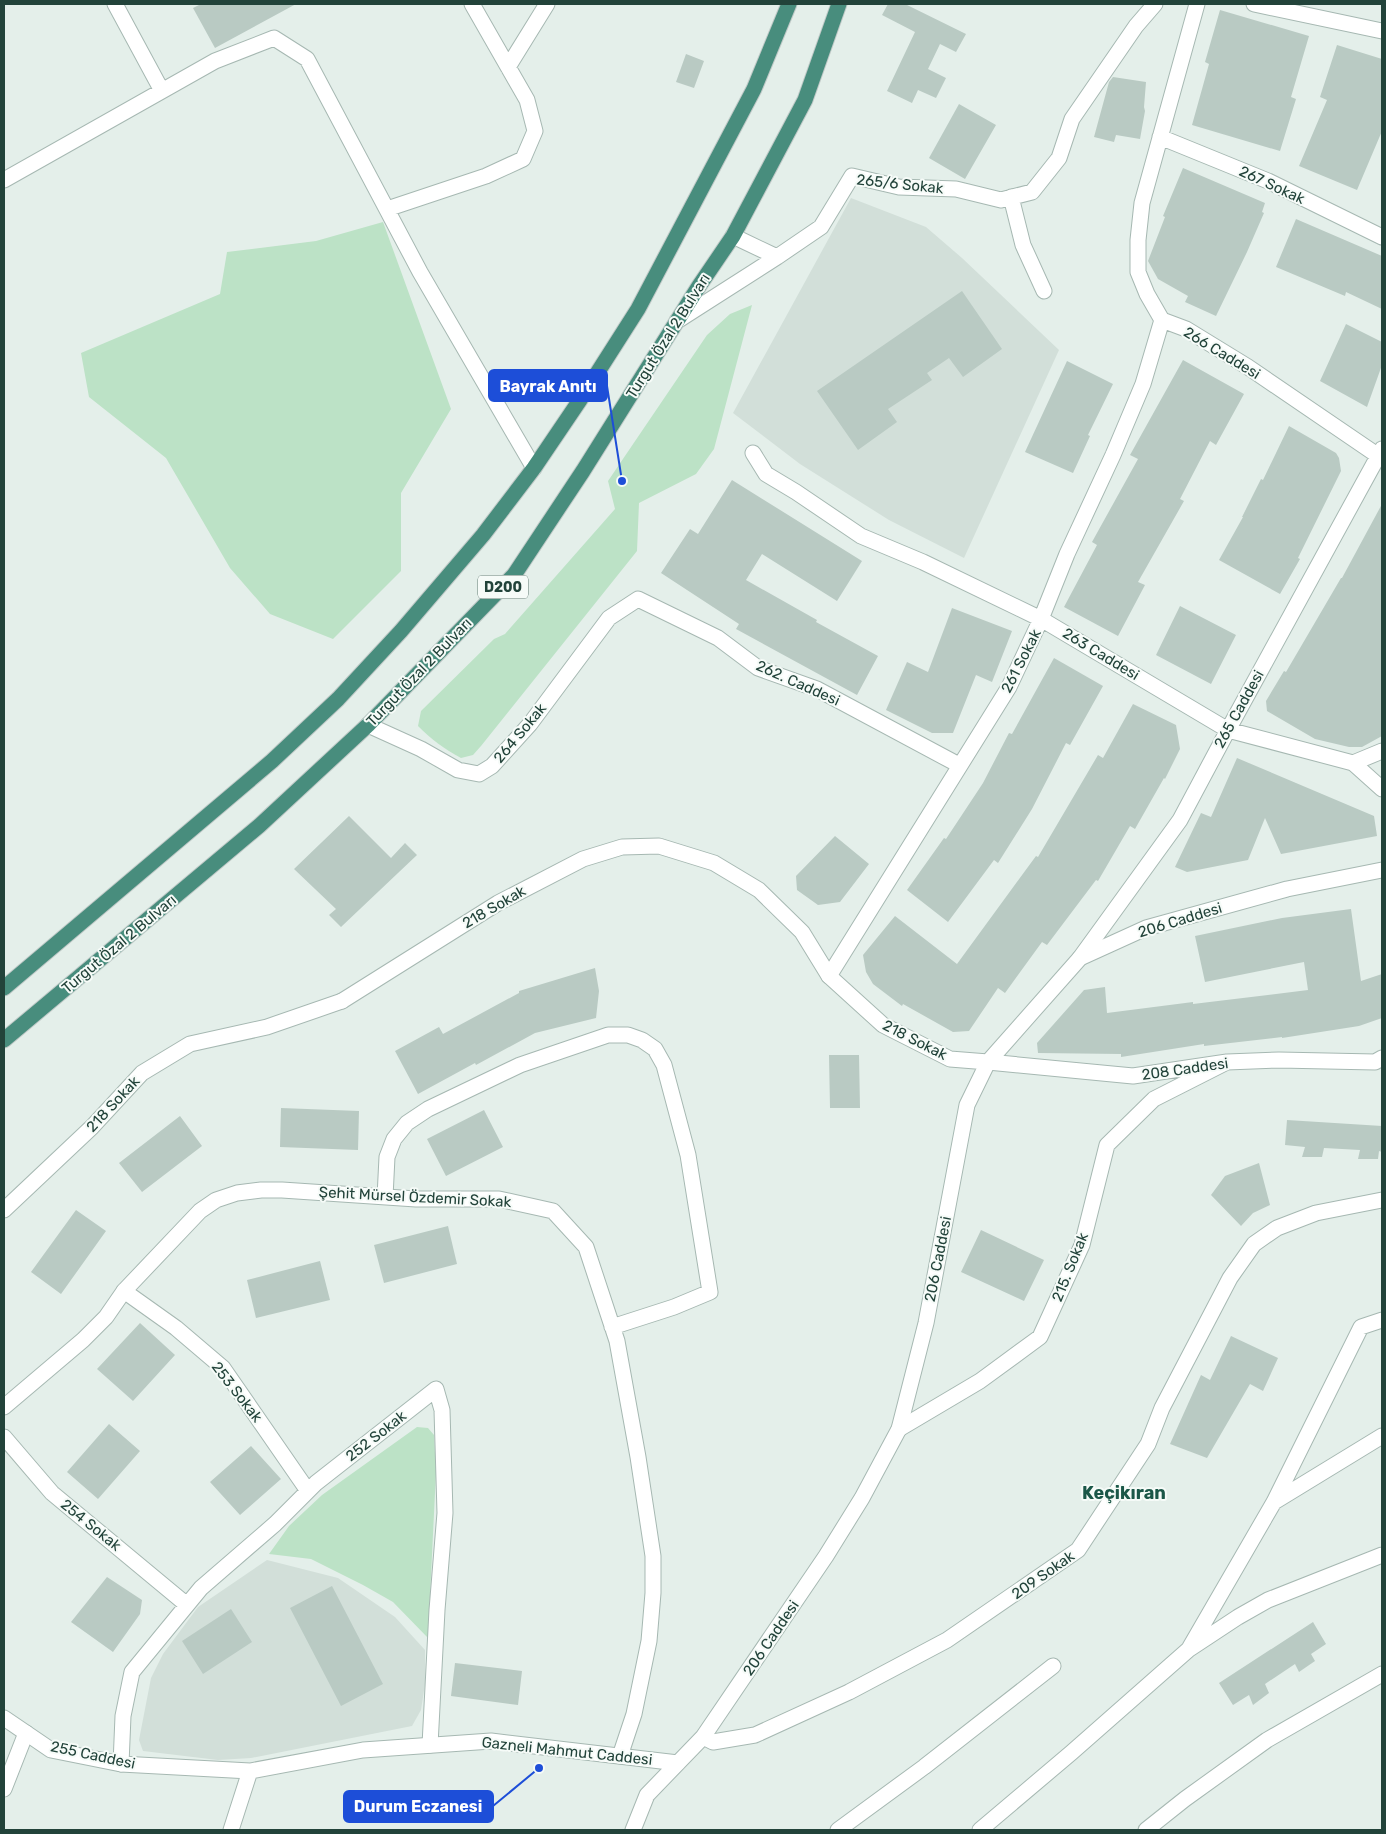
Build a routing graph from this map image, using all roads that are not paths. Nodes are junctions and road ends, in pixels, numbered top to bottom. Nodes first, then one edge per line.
1 (115, 4) edge
2 (472, 4) edge
3 (547, 4) edge
4 (789, 4) edge
5 (839, 4) edge
6 (1155, 4) edge
7 (1197, 4) edge
8 (1254, 4) edge
9 (1382, 31) edge
10 (508, 67) junction
11 (162, 91) junction
12 (1160, 137) junction
13 (4, 180) edge
14 (1011, 197) junction
15 (387, 209) junction
16 (733, 236) junction
17 (1382, 237) edge
18 (777, 257) junction
19 (1044, 291) dead end
20 (1162, 320) junction
21 (677, 321) junction
22 (753, 453) dead end
23 (1381, 453) edge
24 (534, 468) junction
25 (638, 599) joint
26 (1041, 619) junction
27 (368, 725) junction
28 (1228, 730) junction
29 (1382, 751) edge
30 (1353, 763) junction
31 (959, 765) junction
32 (1382, 789) edge
33 (1382, 870) edge
34 (1080, 958) junction
35 (828, 976) junction
36 (4, 988) edge
37 (4, 1040) edge
38 (1382, 1058) edge
39 (988, 1062) junction
40 (1227, 1062) junction
41 (385, 1196) junction
42 (1382, 1200) edge
43 (4, 1210) edge
44 (124, 1291) junction
45 (1382, 1320) edge
46 (612, 1327) junction
47 (4, 1407) edge
48 (899, 1429) junction
49 (1382, 1436) edge
50 (4, 1437) edge
51 (308, 1491) junction
52 (1274, 1502) junction
53 (1382, 1555) edge
54 (187, 1605) junction
55 (1188, 1650) junction
56 (1053, 1666) dead end
57 (1382, 1674) edge
58 (4, 1718) edge
59 (26, 1733) junction
60 (703, 1737) junction
61 (430, 1745) junction
62 (620, 1756) junction
63 (678, 1763) junction
64 (121, 1764) junction
65 (250, 1771) junction
66 (4, 1789) edge
67 (231, 1830) edge
68 (633, 1830) edge
69 (838, 1830) edge
70 (980, 1830) edge
71 (1146, 1830) edge

1 - 11 street
2 - 10 street
3 - 10 street
4 - 24 highway, D200
5 - 16 highway, Turgut Özal 2 Bulvarı / D200
6 - 14 street, 265/6 Sokak
7 - 12 street
8 - 9 street
10 - 15 street
11 - 13 street
11 - 15 street
12 - 17 street, 267 Sokak
12 - 20 street
14 - 18 street, 265/6 Sokak
14 - 19 street
15 - 24 street
16 - 18 street
16 - 21 highway, Turgut Özal 2 Bulvarı / D200
18 - 21 street, 265/6 Sokak
20 - 23 street, 266 Caddesi
20 - 26 street, 261 Sokak
21 - 27 highway, Turgut Özal 2 Bulvarı / D200
22 - 26 street, 263 Caddesi
23 - 28 street, 265 Caddesi
24 - 36 highway, D200
25 - 27 street, 264 Sokak
25 - 31 street, 262. Caddesi
26 - 28 street, 263 Caddesi
26 - 31 street, 261 Sokak
27 - 37 highway, Turgut Özal 2 Bulvarı / D200
28 - 30 street, 263 Caddesi
28 - 34 street, 265 Caddesi
29 - 30 street
30 - 32 street, 263 Caddesi
31 - 35 street, 261 Sokak
33 - 34 street, 206 Caddesi
34 - 39 street, 206 Caddesi
35 - 39 street, 218 Sokak
35 - 43 street, 218 Sokak
38 - 40 street, 208 Caddesi
39 - 40 street, 208 Caddesi
39 - 48 street, 206 Caddesi
40 - 48 street, 215. Sokak
41 - 44 street, Şehit Mürsel Özdemir Sokak
41 - 46 street, Şehit Mürsel Özdemir Sokak
41 - 46 street
42 - 60 street, 209 Sokak
44 - 47 street, Şehit Mürsel Özdemir Sokak
44 - 51 street, 253 Sokak
45 - 52 street
46 - 62 street, Şehit Mürsel Özdemir Sokak
48 - 60 street, 206 Caddesi
49 - 52 street
50 - 54 street, 254 Sokak
51 - 54 street, 252 Sokak
51 - 61 street, 252 Sokak
52 - 55 street
53 - 55 street
54 - 64 street, 252 Sokak
55 - 70 street
56 - 69 street
57 - 71 street
58 - 59 street, 255 Caddesi
59 - 64 street, 255 Caddesi
59 - 66 street
60 - 63 street, 206 Caddesi
61 - 62 street, Gazneli Mahmut Caddesi
61 - 65 street, Gazneli Mahmut Caddesi
62 - 63 street, Gazneli Mahmut Caddesi
63 - 68 street, 206 Caddesi
64 - 65 street, 255 Caddesi
65 - 67 street

